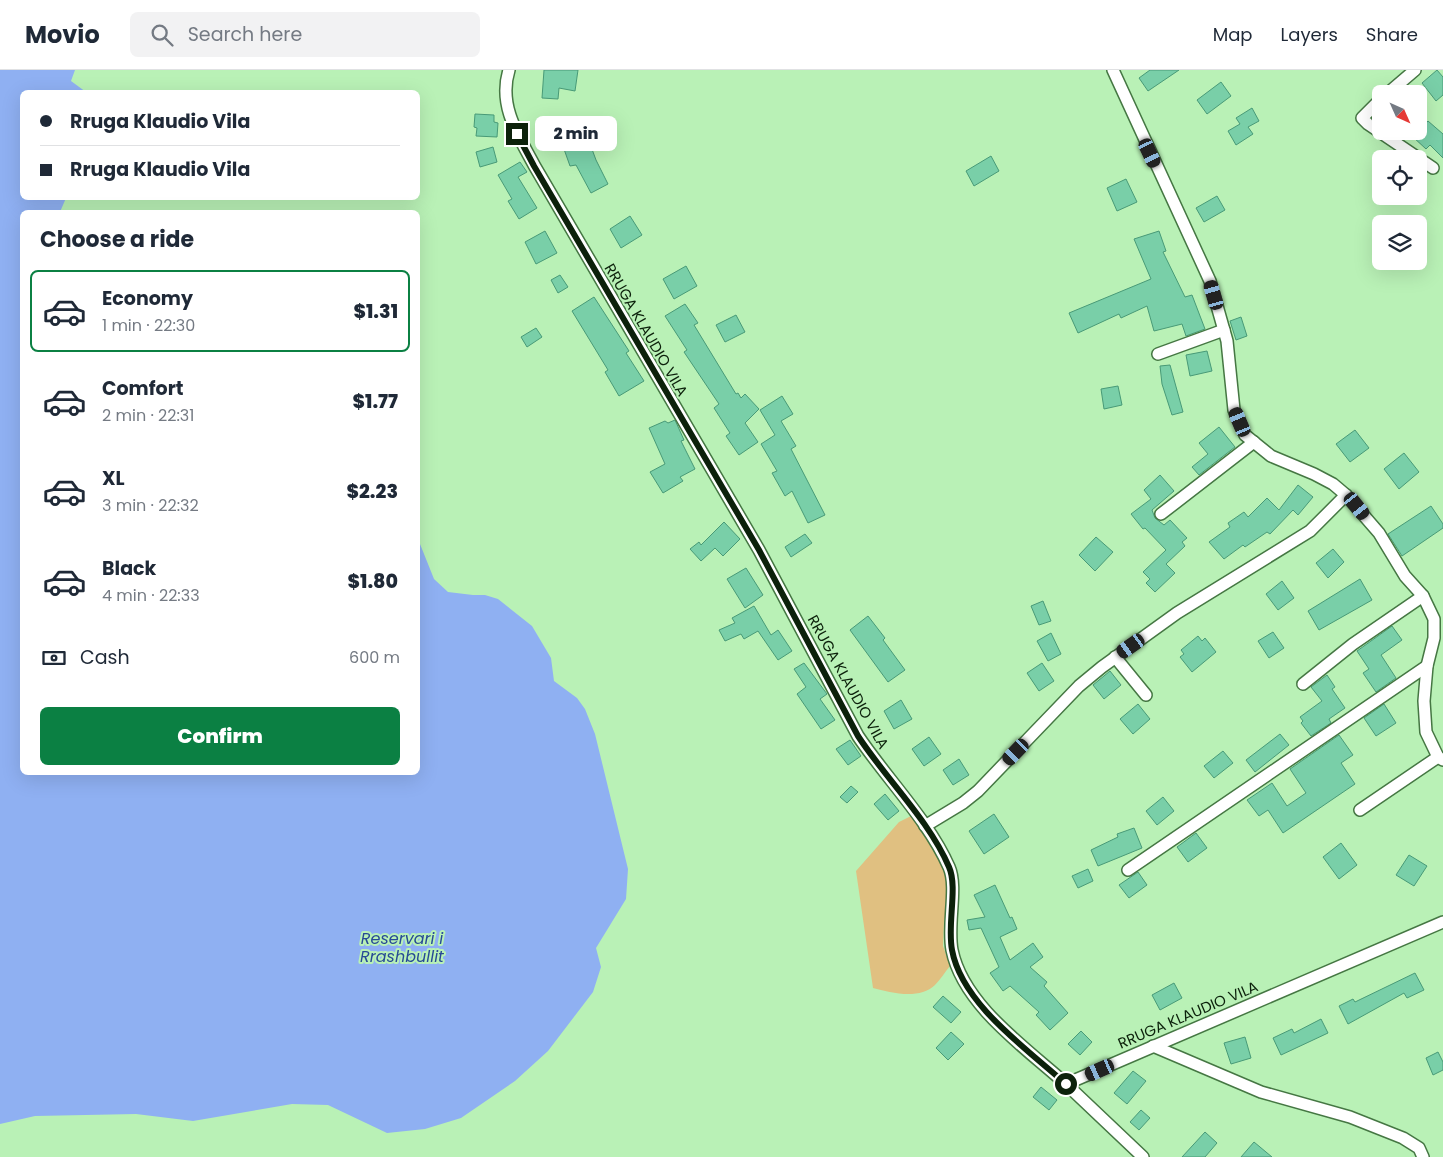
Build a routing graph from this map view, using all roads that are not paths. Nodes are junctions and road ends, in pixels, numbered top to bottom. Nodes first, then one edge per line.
1 (509, 70) edge
2 (1113, 70) edge
3 (1415, 70) edge
4 (1398, 85) edge
5 (1372, 108) edge
6 (1372, 127) edge
7 (1392, 140) edge
8 (1433, 168) dead end
9 (1224, 330) junction
10 (1158, 354) dead end
11 (1254, 442) junction
12 (1346, 495) junction
13 (1161, 514) dead end
14 (1423, 596) junction
15 (1115, 657) junction
16 (1427, 666) junction
17 (1303, 684) dead end
18 (1146, 695) dead end
19 (1441, 759) edge
20 (1360, 810) dead end
21 (925, 826) junction
22 (1128, 870) dead end
23 (1443, 922) edge
24 (1153, 1046) junction
25 (1066, 1084) junction
26 (1143, 1157) edge
27 (1423, 1157) edge

1 - 21 street, RRUGA KLAUDIO VILA
2 - 9 street
3 - 4 street
5 - 6 street
7 - 8 street
9 - 10 street
9 - 11 street
11 - 12 street
11 - 13 street
12 - 14 street
12 - 15 street
14 - 16 street
14 - 17 street
15 - 18 street
15 - 21 street
16 - 19 street
16 - 22 street
19 - 20 street
21 - 25 street, RRUGA KLAUDIO VILA
23 - 24 street, RRUGA KLAUDIO VILA
24 - 25 street, RRUGA KLAUDIO VILA
24 - 27 street
25 - 26 street

